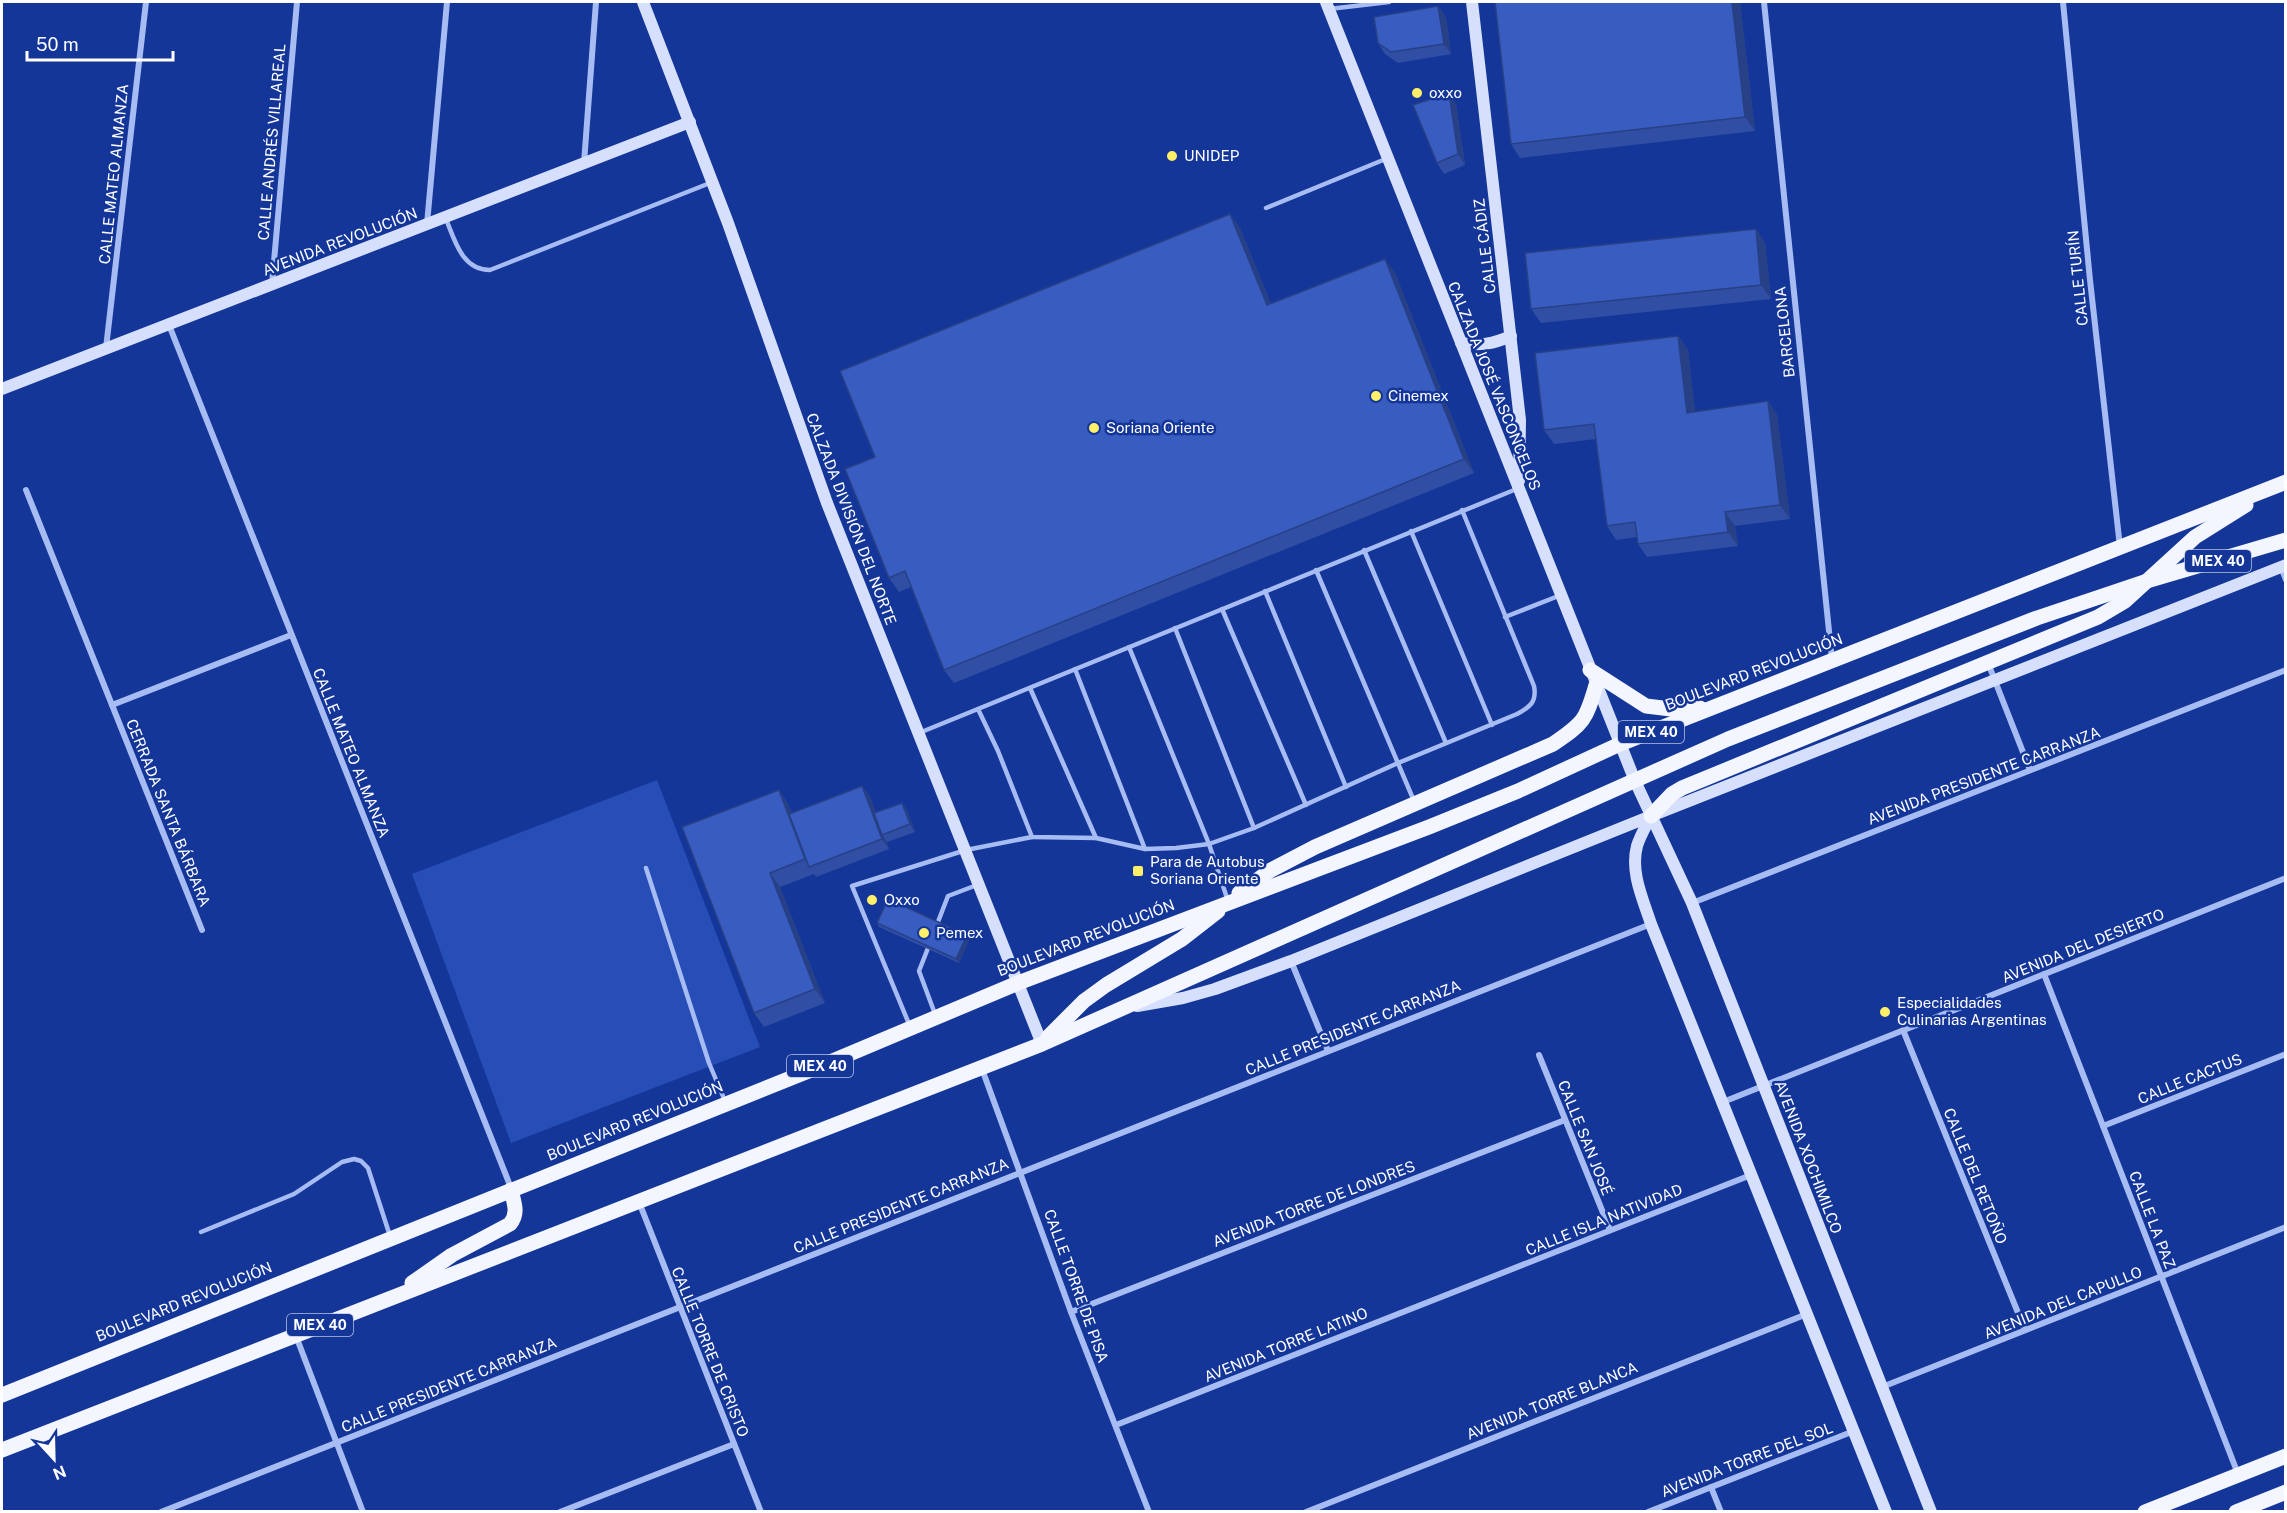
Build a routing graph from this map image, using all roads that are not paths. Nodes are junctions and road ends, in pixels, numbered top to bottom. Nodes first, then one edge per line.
1 (146, 2) edge
2 (297, 2) edge
3 (447, 2) edge
4 (596, 2) edge
5 (643, 2) edge
6 (1389, 2) edge
7 (1472, 2) edge
8 (1764, 2) edge
9 (2062, 3) edge
10 (1327, 5) edge
11 (690, 122) junction
12 (1388, 159) junction
13 (584, 163) junction
14 (712, 182) junction
15 (1266, 207) dead end
16 (445, 217) junction
17 (427, 224) junction
18 (272, 284) junction
19 (169, 324) junction
20 (1511, 336) junction
21 (1461, 343) junction
22 (106, 348) junction
23 (2, 389) edge
24 (2283, 483) edge
25 (1519, 488) junction
26 (26, 490) dead end
27 (1462, 510) junction
28 (1411, 531) junction
29 (2286, 540) edge
30 (2120, 548) junction
31 (1364, 550) junction
32 (2283, 566) edge
33 (1316, 570) junction
34 (2150, 580) junction
35 (2286, 580) edge
36 (1264, 591) junction
37 (1561, 595) junction
38 (1222, 609) junction
39 (1505, 617) junction
40 (1174, 628) junction
41 (291, 635) junction
42 (1129, 647) junction
43 (1832, 661) junction
44 (1987, 662) junction
45 (1075, 669) junction
46 (1590, 670) junction
47 (2286, 670) edge
48 (1995, 681) junction
49 (1596, 685) junction
50 (1030, 688) junction
51 (112, 705) junction
52 (1712, 708) junction
53 (978, 709) junction
54 (1492, 725) junction
55 (919, 733) junction
56 (1446, 742) junction
57 (1620, 744) junction
58 (1398, 763) junction
59 (2030, 770) junction
60 (1635, 781) junction
61 (1346, 787) junction
62 (1415, 804) junction
63 (1306, 805) junction
64 (1651, 816) junction
65 (1254, 828) junction
66 (1032, 837) junction
67 (1096, 838) junction
68 (1209, 844) junction
69 (1145, 849) junction
70 (966, 850) junction
71 (646, 868) dead end
72 (2286, 878) edge
73 (979, 884) junction
74 (1229, 902) junction
75 (1692, 903) junction
76 (1651, 924) junction
77 (936, 928) edge
78 (202, 930) dead end
79 (931, 939) edge
80 (1291, 961) junction
81 (2044, 974) junction
82 (1018, 983) junction
83 (1118, 1010) junction
84 (936, 1017) junction
85 (910, 1028) junction
86 (1903, 1030) junction
87 (1042, 1044) junction
88 (1328, 1051) junction
89 (2286, 1054) edge
90 (1539, 1055) dead end
91 (982, 1067) junction
92 (1763, 1085) junction
93 (1722, 1102) junction
94 (726, 1104) junction
95 (1565, 1120) junction
96 (2103, 1126) junction
97 (1021, 1172) junction
98 (1751, 1174) junction
99 (511, 1190) junction
100 (638, 1200) junction
101 (2286, 1227) edge
102 (1610, 1230) junction
103 (201, 1233) dead end
104 (391, 1238) junction
105 (2161, 1276) junction
106 (1465, 1288) joint
107 (398, 1294) junction
108 (679, 1307) junction
109 (1071, 1312) junction
110 (1807, 1314) junction
111 (2025, 1330) junction
112 (295, 1335) junction
113 (1882, 1387) junction
114 (2, 1395) edge
115 (1116, 1425) junction
116 (1854, 1431) junction
117 (336, 1442) junction
118 (734, 1444) junction
119 (2, 1450) edge
120 (2286, 1456) edge
121 (2238, 1474) junction
122 (1711, 1487) junction
123 (2286, 1492) edge
124 (2255, 1508) edge
125 (161, 1512) edge
126 (363, 1512) edge
127 (560, 1512) edge
128 (761, 1512) edge
129 (1149, 1512) edge
130 (1306, 1512) edge
131 (1648, 1512) edge
132 (1721, 1512) edge
133 (1886, 1512) edge
134 (1931, 1512) edge
135 (2145, 1512) edge
136 (2236, 1512) edge

1 - 22 street, CALLE MATEO ALMANZA
2 - 18 street, CALLE ANDRÉS VILLAREAL
3 - 17 street
4 - 13 street
5 - 11 main road, CALZADA DIVISIÓN DEL NORTE
6 - 10 lane
7 - 20 main road, CALLE CÁDIZ
8 - 43 street, BARCELONA
9 - 30 street, CALLE TURÍN
10 - 12 main road, CALZADA JOSÉ VASCONCELOS
11 - 13 main road, AVENIDA REVOLUCIÓN
11 - 14 main road, CALZADA DIVISIÓN DEL NORTE
12 - 15 lane
12 - 21 main road, CALZADA JOSÉ VASCONCELOS
13 - 16 main road, AVENIDA REVOLUCIÓN
14 - 16 lane
14 - 55 main road, CALZADA DIVISIÓN DEL NORTE
16 - 17 main road, AVENIDA REVOLUCIÓN
17 - 18 main road, AVENIDA REVOLUCIÓN
18 - 19 main road, AVENIDA REVOLUCIÓN
19 - 22 main road, AVENIDA REVOLUCIÓN
19 - 41 street, CALLE MATEO ALMANZA
20 - 21 main road
20 - 25 main road, CALLE CÁDIZ
21 - 25 main road, CALZADA JOSÉ VASCONCELOS
22 - 23 main road, AVENIDA REVOLUCIÓN
24 - 30 main road, BOULEVARD REVOLUCIÓN / MEX 40
24 - 34 main road
25 - 27 lane
25 - 37 main road, CALZADA JOSÉ VASCONCELOS
26 - 51 street, CERRADA SANTA BÁRBARA
27 - 28 lane
27 - 39 lane
28 - 31 lane
28 - 54 lane
29 - 34 main road, MEX 40
30 - 43 main road, BOULEVARD REVOLUCIÓN / MEX 40
31 - 33 lane
31 - 56 lane
32 - 35 street
32 - 48 main road
33 - 36 lane
33 - 58 lane
34 - 44 main road
34 - 60 main road, MEX 40
36 - 38 lane
36 - 61 lane
37 - 39 lane
37 - 46 main road, CALZADA JOSÉ VASCONCELOS
38 - 40 lane
38 - 63 lane
39 - 54 lane
40 - 42 lane
40 - 65 lane
41 - 51 street, CERRADA SANTA BÁRBARA
41 - 99 street, CALLE MATEO ALMANZA
42 - 45 lane
42 - 68 lane
43 - 52 main road, BOULEVARD REVOLUCIÓN / MEX 40
44 - 48 street
44 - 64 main road
45 - 50 lane
45 - 69 lane
46 - 49 main road, CALZADA JOSÉ VASCONCELOS
46 - 52 main road
47 - 59 street, AVENIDA PRESIDENTE CARRANZA
48 - 59 street
48 - 64 main road
49 - 57 main road, CALZADA JOSÉ VASCONCELOS
49 - 62 main road
50 - 53 lane
50 - 67 lane
51 - 78 street, CERRADA SANTA BÁRBARA
52 - 57 main road, BOULEVARD REVOLUCIÓN / MEX 40
53 - 55 lane
53 - 66 lane
54 - 56 lane
55 - 70 main road, CALZADA DIVISIÓN DEL NORTE
56 - 58 lane
57 - 60 main road, CALZADA JOSÉ VASCONCELOS
57 - 74 main road, BOULEVARD REVOLUCIÓN / MEX 40
58 - 61 lane
58 - 62 lane
59 - 75 street, AVENIDA PRESIDENTE CARRANZA
60 - 64 main road, AVENIDA XOCHIMILCO
60 - 83 main road, MEX 40
61 - 63 lane
62 - 74 main road
63 - 65 lane
64 - 75 main road, AVENIDA XOCHIMILCO
64 - 76 main road
64 - 80 main road
65 - 68 lane
66 - 67 lane
66 - 70 lane
67 - 69 lane
68 - 69 lane
68 - 74 lane
70 - 73 main road, CALZADA DIVISIÓN DEL NORTE
70 - 85 lane
71 - 94 lane
72 - 81 street, AVENIDA DEL DESIERTO
73 - 77 lane
73 - 82 main road, CALZADA DIVISIÓN DEL NORTE
74 - 82 main road, BOULEVARD REVOLUCIÓN / MEX 40
74 - 87 main road
75 - 92 main road, AVENIDA XOCHIMILCO
76 - 88 street, CALLE PRESIDENTE CARRANZA
76 - 93 main road
79 - 84 lane
80 - 83 main road
80 - 88 street
81 - 86 street, AVENIDA DEL DESIERTO
81 - 96 street, CALLE LA PAZ
82 - 84 main road, BOULEVARD REVOLUCIÓN / MEX 40
82 - 87 main road, CALZADA DIVISIÓN DEL NORTE
83 - 87 main road, MEX 40
84 - 85 main road, BOULEVARD REVOLUCIÓN / MEX 40
85 - 94 main road, BOULEVARD REVOLUCIÓN / MEX 40
86 - 92 street, AVENIDA DEL DESIERTO
86 - 111 street, CALLE DEL RETOÑO
87 - 91 main road, MEX 40
88 - 97 street, CALLE PRESIDENTE CARRANZA
89 - 96 street, CALLE CACTUS
90 - 95 street, CALLE SAN JOSÉ
91 - 97 street, CALLE TORRE DE PISA
91 - 100 main road, MEX 40
92 - 93 street, AVENIDA DEL DESIERTO
92 - 113 main road, AVENIDA XOCHIMILCO
93 - 98 main road
94 - 99 main road, BOULEVARD REVOLUCIÓN / MEX 40
95 - 102 street, CALLE SAN JOSÉ
95 - 109 street, AVENIDA TORRE DE LONDRES
96 - 105 street, CALLE LA PAZ
97 - 108 street, CALLE PRESIDENTE CARRANZA
97 - 109 street, CALLE TORRE DE PISA
98 - 102 street, CALLE ISLA NATIVIDAD
98 - 110 main road
99 - 104 main road, BOULEVARD REVOLUCIÓN / MEX 40
99 - 107 main road
100 - 107 main road, MEX 40
100 - 108 street, CALLE TORRE DE CRISTO
101 - 105 street, AVENIDA DEL CAPULLO
102 - 106 street, CALLE ISLA NATIVIDAD
103 - 104 lane
104 - 114 main road, BOULEVARD REVOLUCIÓN / MEX 40
105 - 111 street, AVENIDA DEL CAPULLO
105 - 121 street, CALLE LA PAZ
106 - 115 street, AVENIDA TORRE LATINO
107 - 112 main road, MEX 40
108 - 117 street, CALLE PRESIDENTE CARRANZA
108 - 118 street, CALLE TORRE DE CRISTO
109 - 115 street, CALLE TORRE DE PISA
110 - 116 main road
110 - 130 street, AVENIDA TORRE BLANCA
111 - 113 street, AVENIDA DEL CAPULLO
112 - 117 street
112 - 119 main road, MEX 40
113 - 134 main road, AVENIDA XOCHIMILCO
115 - 129 street, CALLE TORRE DE PISA
116 - 122 street, AVENIDA TORRE DEL SOL
116 - 133 main road
117 - 125 street, CALLE PRESIDENTE CARRANZA
117 - 126 street
118 - 127 street
118 - 128 street, CALLE TORRE DE CRISTO
120 - 121 main road
121 - 135 main road
122 - 131 street, AVENIDA TORRE DEL SOL
122 - 132 street
123 - 124 main road
124 - 136 main road

